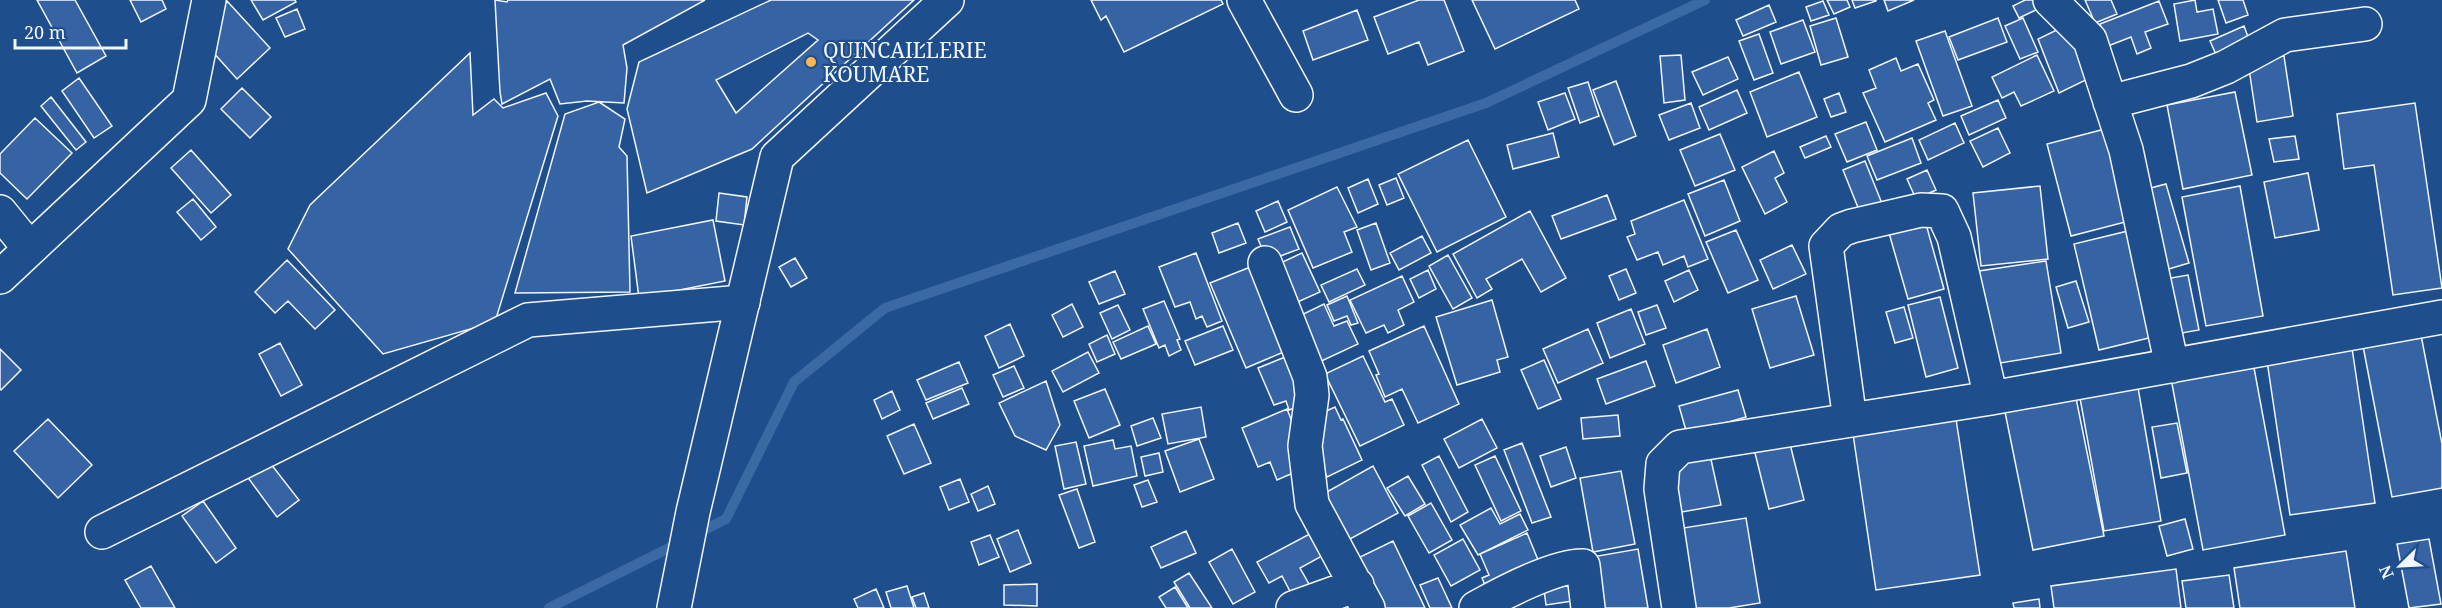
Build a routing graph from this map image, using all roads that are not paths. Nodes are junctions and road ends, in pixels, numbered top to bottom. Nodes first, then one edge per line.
1 (209, 0) edge
2 (947, 0) edge
3 (1244, 0) edge
4 (2050, 0) edge
5 (2365, 24) dead end
6 (1296, 95) dead end
7 (2110, 102) junction
8 (0, 212) edge
9 (30, 249) junction
10 (1265, 263) dead end
11 (0, 277) edge
12 (743, 302) junction
13 (2442, 317) edge
14 (2172, 366) junction
15 (1991, 398) junction
16 (1850, 420) junction
17 (102, 532) dead end
18 (1363, 596) edge
19 (676, 597) edge
20 (1293, 608) edge
21 (1476, 608) edge
22 (1588, 608) edge
23 (1679, 608) edge

1 - 9 street
2 - 12 street
3 - 6 street
4 - 7 street
5 - 7 street
7 - 14 street
8 - 9 street
9 - 11 street
10 - 18 street
12 - 17 street
12 - 19 street
13 - 14 street
14 - 15 street
15 - 16 street
15 - 16 street
16 - 23 street
18 - 20 street
21 - 22 street

